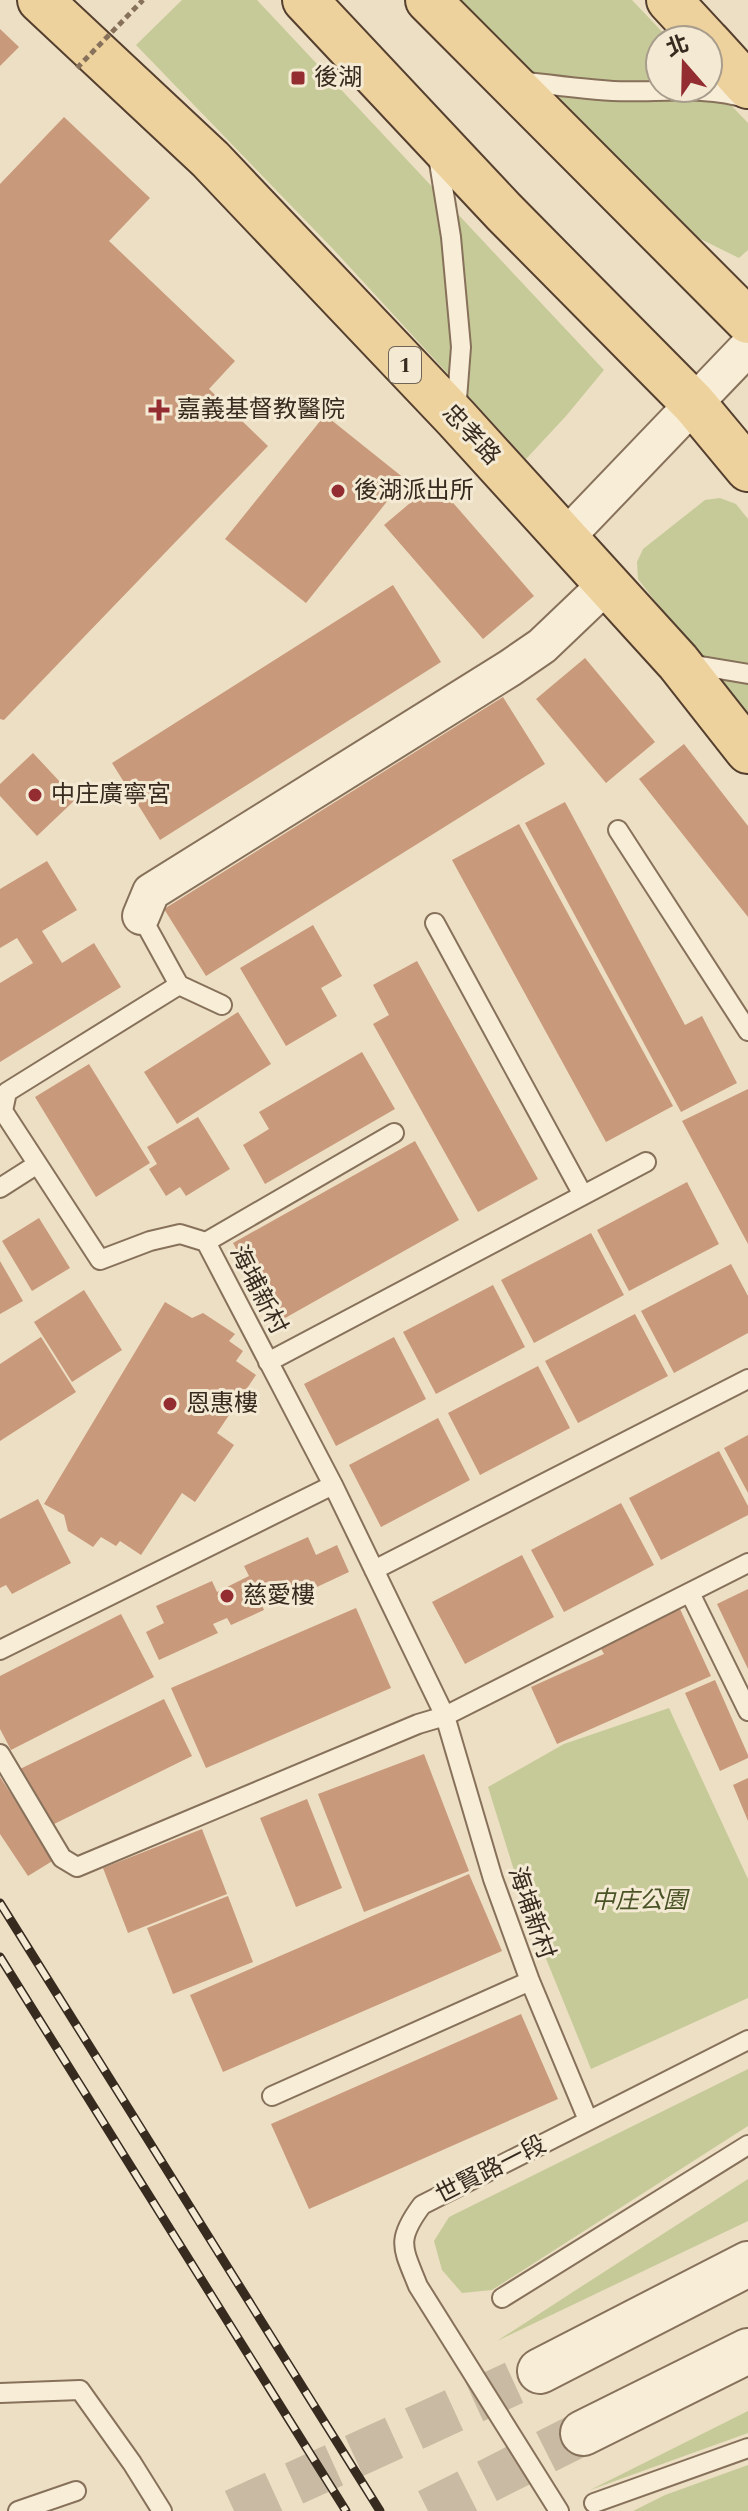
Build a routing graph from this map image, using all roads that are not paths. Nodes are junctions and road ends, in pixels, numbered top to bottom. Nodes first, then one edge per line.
1 (40, 0) edge
2 (305, 0) edge
3 (428, 0) edge
4 (669, 0) edge
5 (691, 24) edge
6 (724, 60) edge
7 (508, 80) junction
8 (748, 86) edge
9 (748, 99) edge
10 (436, 141) junction
11 (748, 321) edge
12 (748, 347) edge
13 (694, 404) junction
14 (456, 418) junction
15 (748, 469) edge
16 (565, 538) junction
17 (607, 584) junction
18 (678, 662) junction
19 (748, 674) edge
20 (748, 751) edge
21 (618, 830) dead end
22 (141, 916) joint
23 (435, 923) dead end
24 (179, 985) junction
25 (222, 1005) dead end
26 (748, 1031) edge
27 (394, 1133) dead end
28 (646, 1162) dead end
29 (36, 1165) junction
30 (0, 1188) edge
31 (583, 1195) junction
32 (206, 1242) junction
33 (268, 1362) junction
34 (748, 1379) edge
35 (333, 1485) junction
36 (748, 1563) edge
37 (374, 1570) junction
38 (690, 1593) junction
39 (0, 1650) edge
40 (748, 1711) edge
41 (445, 1716) junction
42 (0, 1754) edge
43 (530, 1981) junction
44 (748, 2040) edge
45 (272, 2096) dead end
46 (588, 2120) junction
47 (748, 2145) edge
48 (748, 2264) edge
49 (502, 2298) dead end
50 (748, 2351) edge
51 (540, 2371) tunnel mouth
52 (0, 2393) edge
53 (583, 2433) tunnel mouth
54 (748, 2448) edge
55 (76, 2491) dead end
56 (594, 2503) dead end
57 (18, 2511) edge
58 (162, 2511) edge
59 (559, 2511) edge

1 - 14 main road, 忠孝路 / 1
2 - 10 main road
3 - 7 main road
4 - 5 main road
6 - 8 main road
7 - 9 lane
7 - 11 main road
10 - 13 main road
10 - 14 lane
12 - 13 street
13 - 15 main road
13 - 16 street
14 - 16 main road, 忠孝路 / 1
16 - 17 main road, 忠孝路 / 1
17 - 18 main road, 忠孝路 / 1
17 - 22 street
18 - 19 lane
18 - 20 main road, 忠孝路 / 1
21 - 26 lane
22 - 24 lane
23 - 31 lane
24 - 25 lane
24 - 29 lane, 海埔新村
27 - 32 lane
28 - 31 lane
29 - 30 lane
29 - 32 lane, 海埔新村
31 - 33 lane
32 - 33 lane, 海埔新村
33 - 35 lane, 海埔新村
34 - 37 lane
35 - 37 lane, 海埔新村
35 - 39 lane
36 - 38 lane
37 - 41 lane, 海埔新村
38 - 40 lane
38 - 41 lane
41 - 42 lane
41 - 43 lane, 海埔新村
43 - 45 lane
43 - 46 lane, 海埔新村
44 - 46 lane, 世賢路一段
46 - 59 lane, 世賢路一段
47 - 49 lane
48 - 51 street
50 - 53 street
52 - 58 lane
54 - 56 lane
55 - 57 lane

